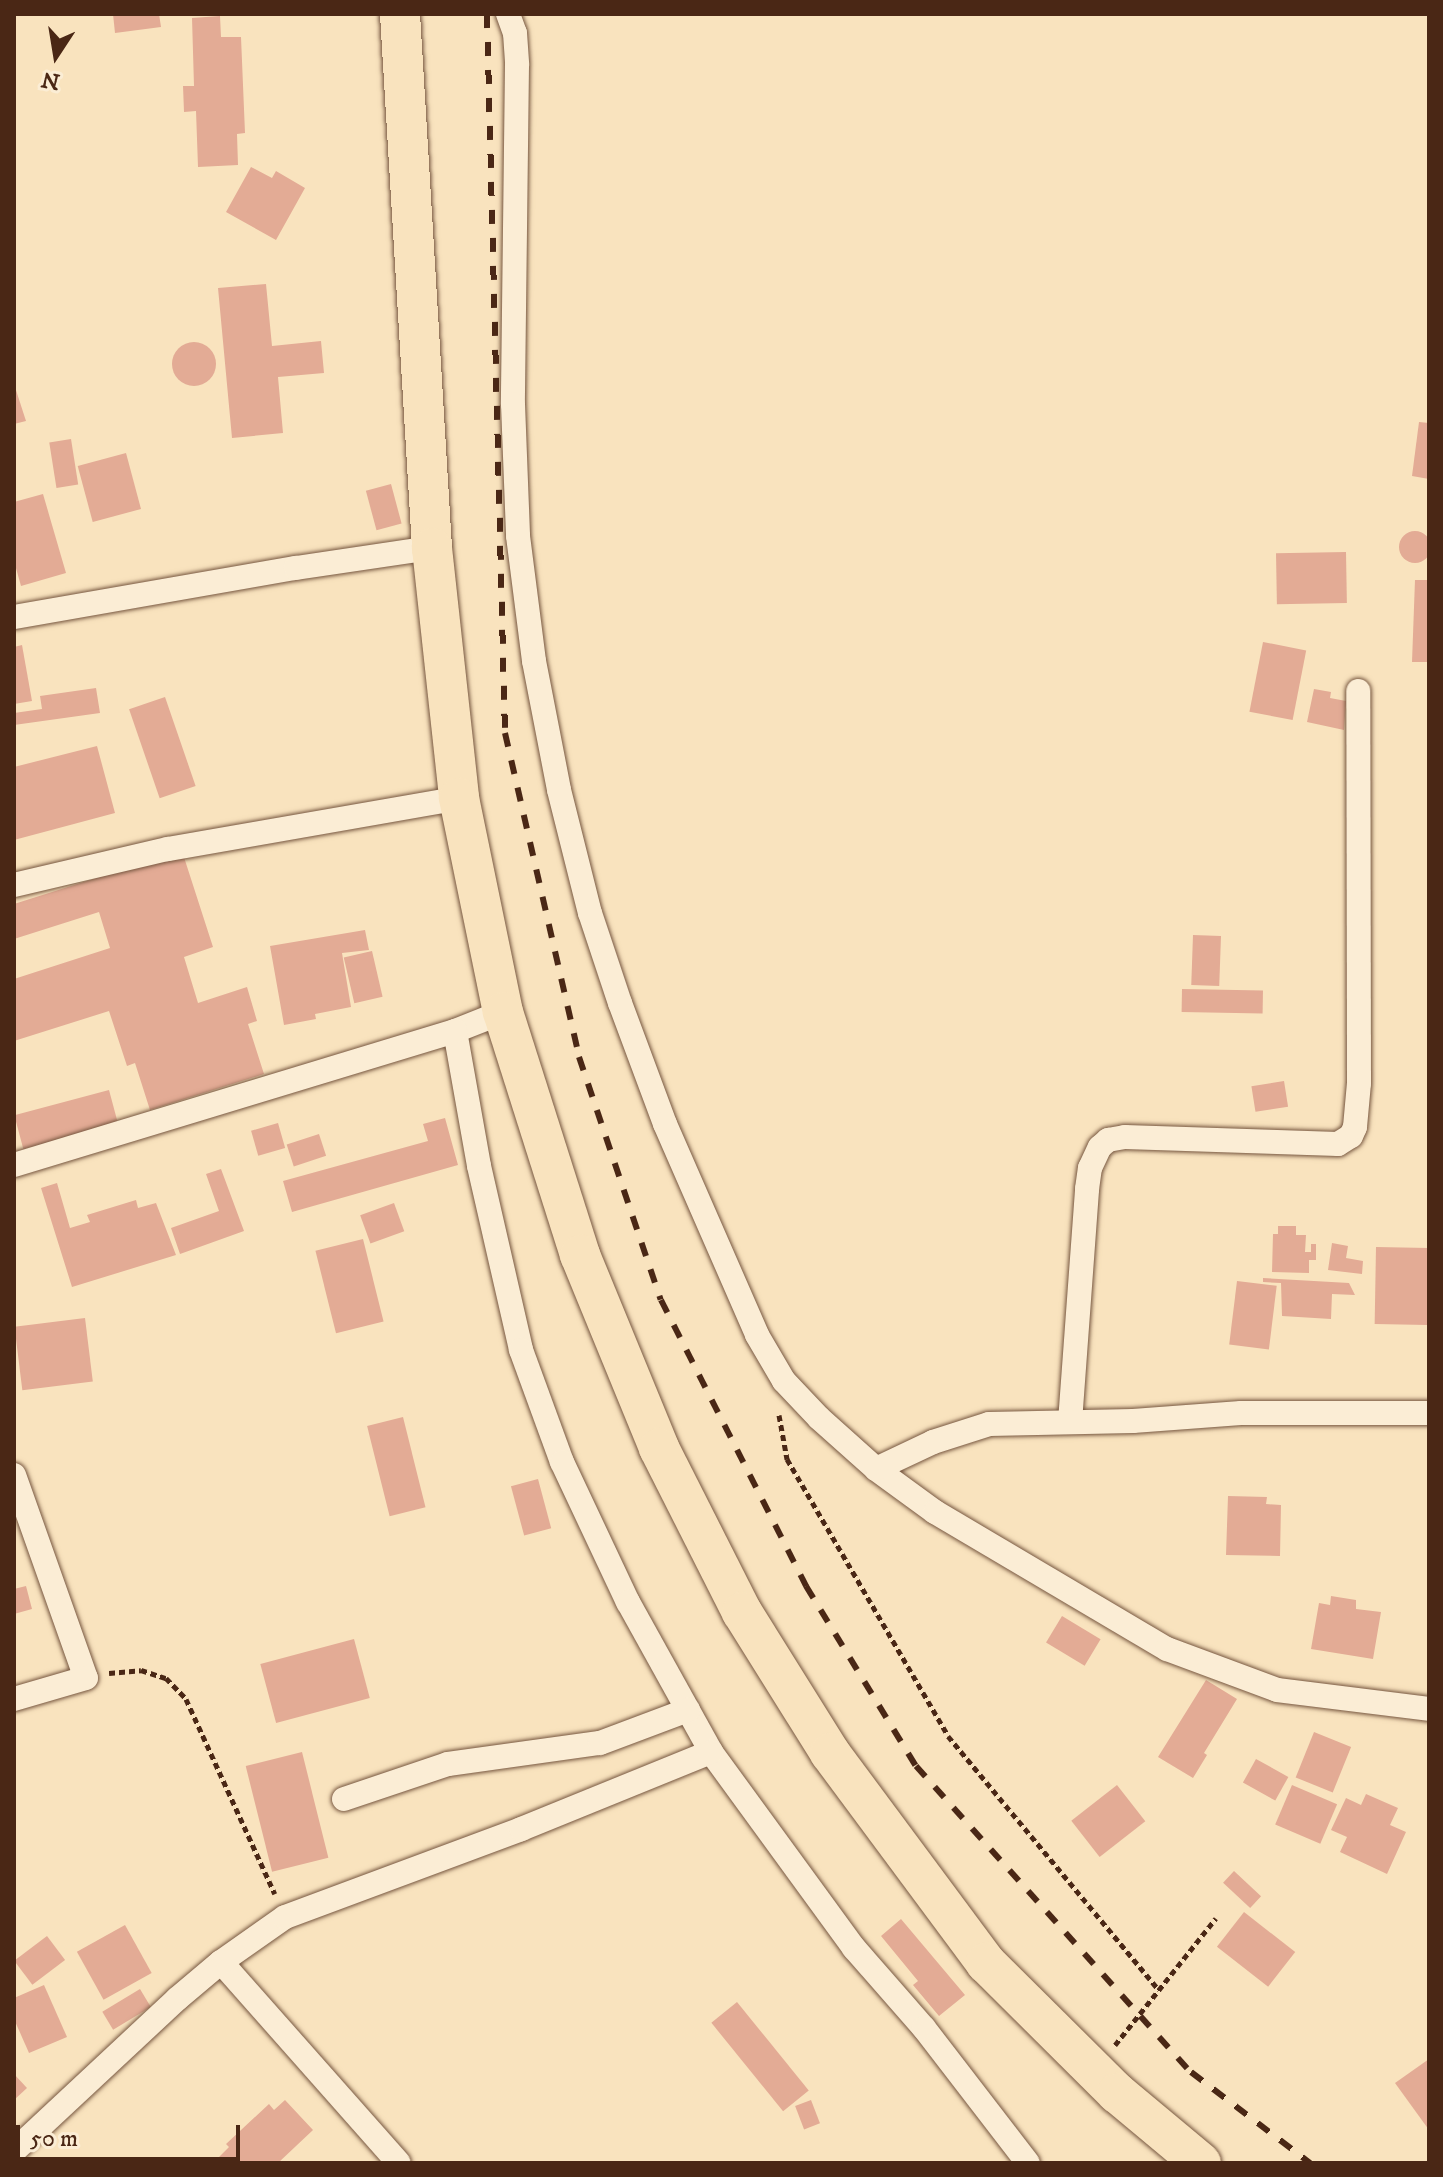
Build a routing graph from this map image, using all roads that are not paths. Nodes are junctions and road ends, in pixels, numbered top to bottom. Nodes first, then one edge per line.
1 (400, 14) edge
2 (508, 14) edge
3 (432, 548) junction
4 (14, 617) edge
5 (1358, 691) dead end
6 (459, 798) junction
7 (14, 885) edge
8 (503, 1012) junction
9 (455, 1031) junction
10 (14, 1165) edge
11 (1429, 1413) edge
12 (1070, 1422) junction
13 (876, 1469) junction
14 (16, 1488) edge
15 (14, 1699) edge
16 (1429, 1709) edge
17 (688, 1710) junction
18 (711, 1752) junction
19 (344, 1799) dead end
20 (221, 1962) junction
21 (14, 2151) edge
22 (1019, 2162) edge
23 (399, 2163) edge
24 (1201, 2163) edge

1 - 3 main road
2 - 13 street
3 - 4 street
3 - 6 main road
5 - 12 street
6 - 7 street
6 - 8 main road
8 - 9 street
8 - 24 main road
9 - 10 street
9 - 17 street
11 - 12 street
12 - 13 street
13 - 16 street
14 - 15 street
17 - 18 street
17 - 19 street
18 - 20 street
18 - 22 street
20 - 21 street
20 - 23 street

